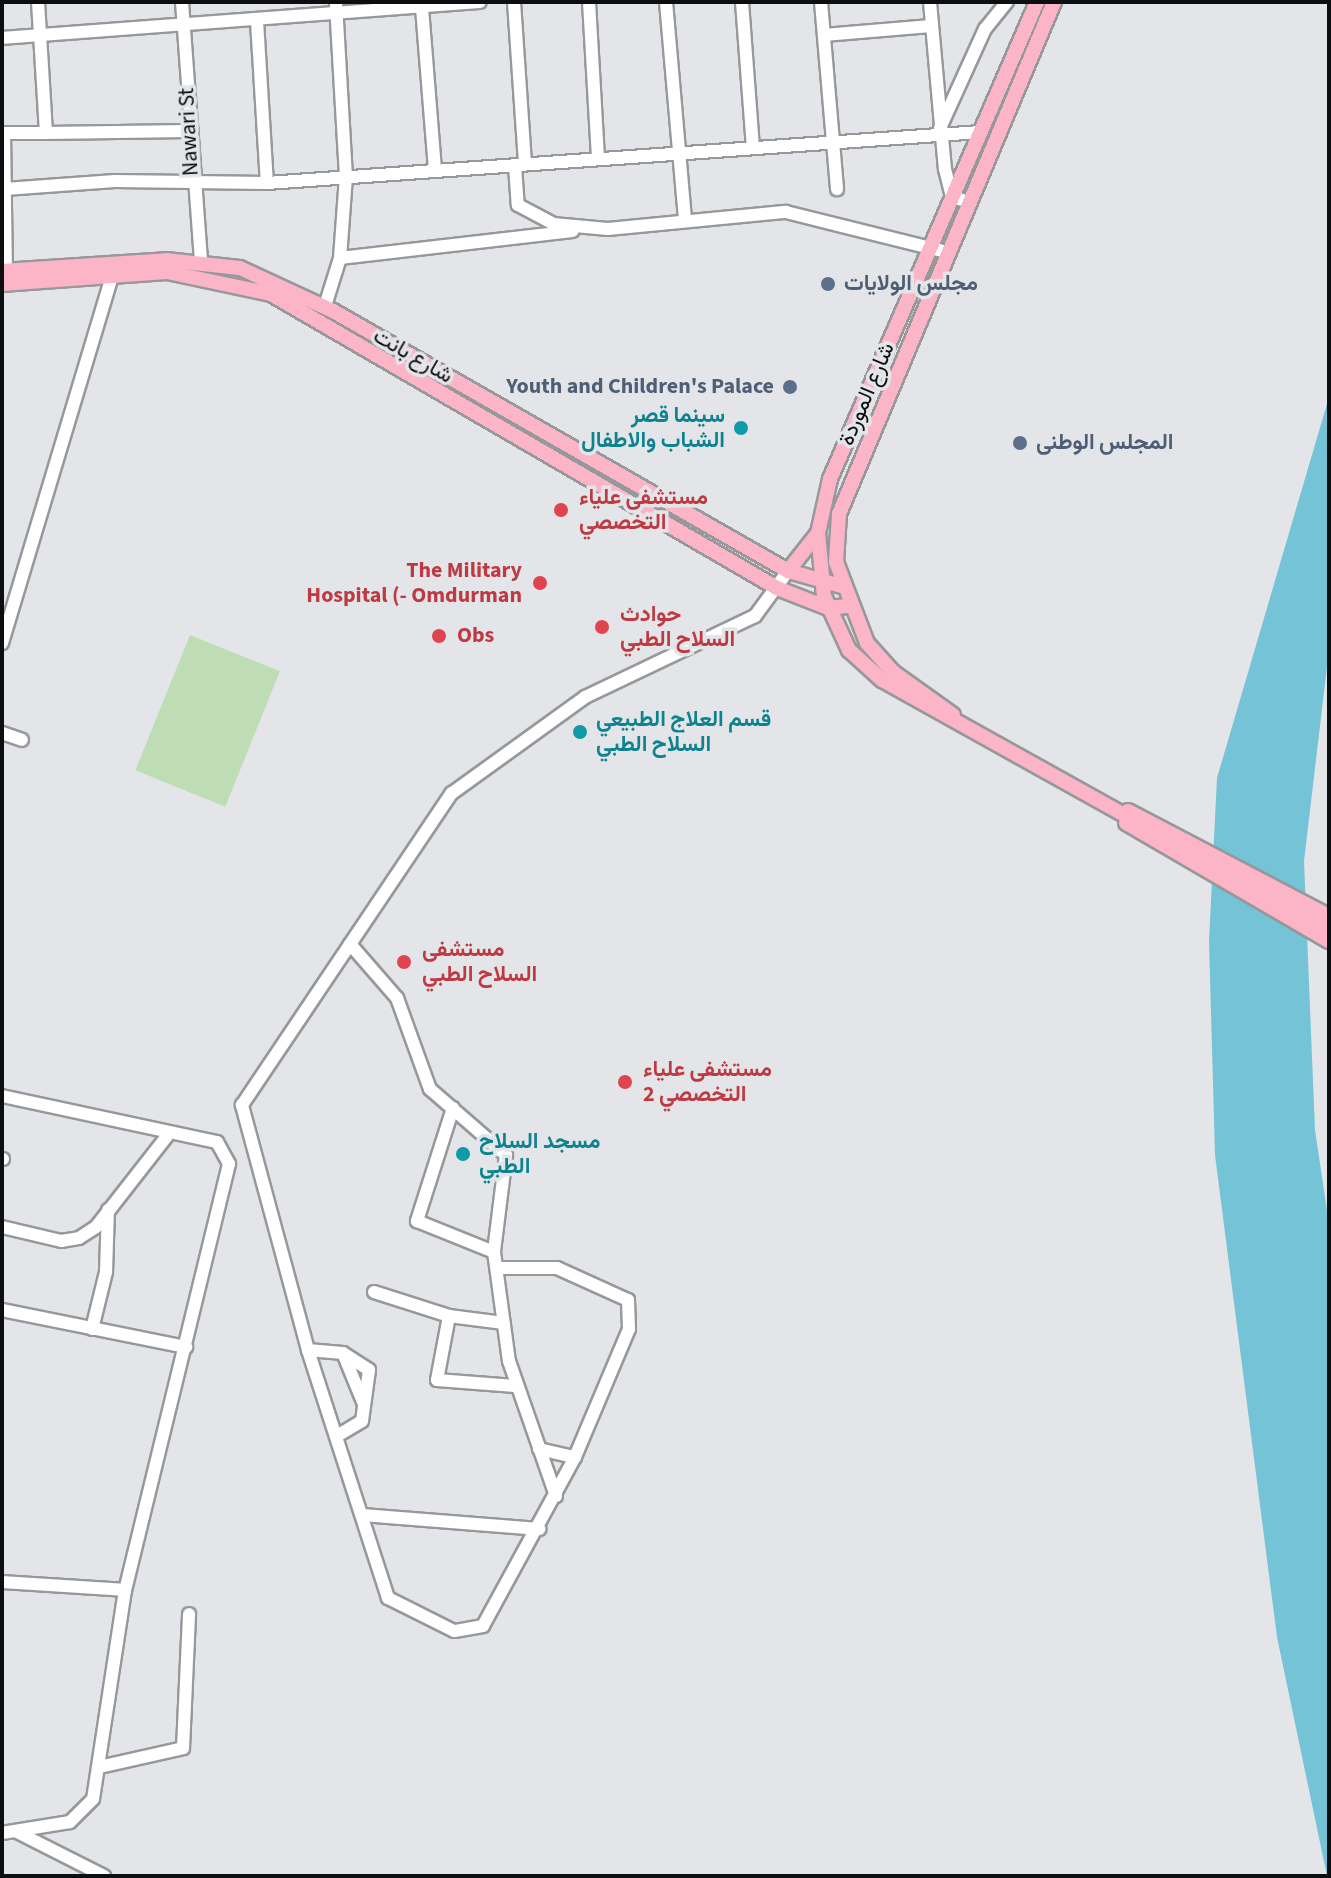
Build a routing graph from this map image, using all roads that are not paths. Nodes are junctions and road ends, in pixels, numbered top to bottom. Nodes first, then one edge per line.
1 (38, 2) edge
2 (182, 2) edge
3 (480, 2) edge
4 (514, 2) edge
5 (589, 2) edge
6 (666, 2) edge
7 (742, 2) edge
8 (821, 2) edge
9 (930, 2) edge
10 (1007, 2) edge
11 (1037, 2) edge
12 (1054, 2) edge
13 (336, 8) edge
14 (422, 8) junction
15 (257, 21) junction
16 (184, 26) junction
17 (931, 26) junction
18 (40, 35) junction
19 (824, 35) junction
20 (2, 38) edge
21 (188, 131) junction
22 (940, 132) junction
23 (980, 132) junction
24 (3, 133) edge
25 (46, 133) junction
26 (834, 140) junction
27 (753, 148) junction
28 (678, 152) junction
29 (598, 159) junction
30 (520, 166) junction
31 (435, 168) junction
32 (346, 177) junction
33 (191, 182) junction
34 (267, 183) junction
35 (5, 189) junction
36 (837, 189) dead end
37 (952, 197) junction
38 (969, 202) junction
39 (685, 220) junction
40 (4, 222) edge
41 (591, 228) junction
42 (931, 246) junction
43 (947, 252) junction
44 (340, 258) junction
45 (201, 262) junction
46 (115, 269) junction
47 (3, 275) edge
48 (325, 306) junction
49 (818, 533) junction
50 (788, 571) junction
51 (821, 585) junction
52 (841, 586) junction
53 (777, 588) junction
54 (847, 606) junction
55 (828, 608) junction
56 (2, 643) edge
57 (2, 733) edge
58 (979, 734) junction
59 (22, 740) dead end
60 (1113, 808) junction
61 (1175, 843) junction
62 (1329, 916) edge
63 (1329, 929) edge
64 (1329, 941) edge
65 (350, 944) junction
66 (2, 1096) edge
67 (453, 1108) junction
68 (167, 1136) junction
69 (108, 1209) junction
70 (2, 1227) edge
71 (494, 1252) junction
72 (497, 1268) junction
73 (374, 1292) dead end
74 (2, 1310) edge
75 (449, 1316) junction
76 (504, 1323) junction
77 (92, 1329) junction
78 (186, 1347) junction
79 (308, 1350) junction
80 (515, 1386) junction
81 (337, 1436) junction
82 (539, 1449) junction
83 (575, 1457) junction
84 (556, 1496) junction
85 (362, 1515) junction
86 (539, 1529) junction
87 (2, 1582) edge
88 (125, 1590) junction
89 (189, 1614) dead end
90 (99, 1767) junction
91 (9, 1832) edge
92 (104, 1876) edge

1 - 18 street
2 - 16 street, Nawari St
3 - 14 street
4 - 30 street
5 - 29 street
6 - 28 street
7 - 27 street
8 - 19 street
9 - 17 street
10 - 22 street
11 - 23 main road, شارع الموردة
12 - 38 main road, شارع الموردة
13 - 14 street
13 - 15 street
13 - 32 street
14 - 31 street
15 - 16 street
15 - 34 street
16 - 18 street
16 - 21 street, Nawari St
17 - 19 street
17 - 22 street
18 - 20 street
18 - 25 street
19 - 26 street
21 - 25 street
21 - 33 street, Nawari St
22 - 23 street
22 - 26 street
22 - 37 street
23 - 37 main road, شارع الموردة
24 - 25 street
24 - 35 street
26 - 27 street
26 - 36 street
27 - 28 street
28 - 29 street
28 - 39 street
29 - 30 street
30 - 31 street
30 - 41 street
31 - 32 street
32 - 34 street
32 - 44 street
33 - 34 street
33 - 35 street
33 - 45 street, Nawari St
35 - 40 street
37 - 38 street
37 - 42 main road, شارع الموردة
38 - 43 main road, شارع الموردة
39 - 41 street
39 - 42 street
40 - 47 street
41 - 44 street
42 - 43 street
42 - 49 main road, شارع الموردة
43 - 52 main road, شارع الموردة
44 - 48 street
45 - 46 main road, شارع بانت
45 - 48 main road, شارع بانت
46 - 47 main road, شارع بانت
46 - 53 main road, شارع بانت
46 - 56 street
48 - 50 main road, شارع بانت
49 - 50 main road
49 - 51 main road, شارع الموردة
50 - 51 main road, شارع بانت
50 - 53 street
51 - 52 main road
51 - 55 main road, شارع الموردة
52 - 54 main road, شارع الموردة
53 - 55 main road, شارع بانت
53 - 65 street
54 - 55 main road, شارع بانت
54 - 58 main road, شارع الموردة
55 - 58 main road, شارع الموردة
57 - 59 street
58 - 60 main road, شارع الموردة
60 - 61 main road, شارع الموردة
60 - 61 main road, شارع الموردة
61 - 62 main road
61 - 63 main road, شارع الموردة
61 - 64 main road
65 - 67 street
65 - 79 street
66 - 68 street
67 - 71 street
67 - 71 street
68 - 69 street
68 - 78 street
69 - 70 street
69 - 77 street
71 - 72 street
72 - 76 street
72 - 83 street
73 - 75 street
74 - 77 street
75 - 76 street
75 - 80 street
76 - 80 street
77 - 78 street
78 - 88 street
79 - 81 street
79 - 81 street
80 - 82 street
81 - 85 street
82 - 83 street
82 - 84 street
83 - 84 street
84 - 86 street
85 - 86 street
85 - 86 street
87 - 88 street
88 - 90 street
89 - 90 street
90 - 91 street
91 - 92 street

